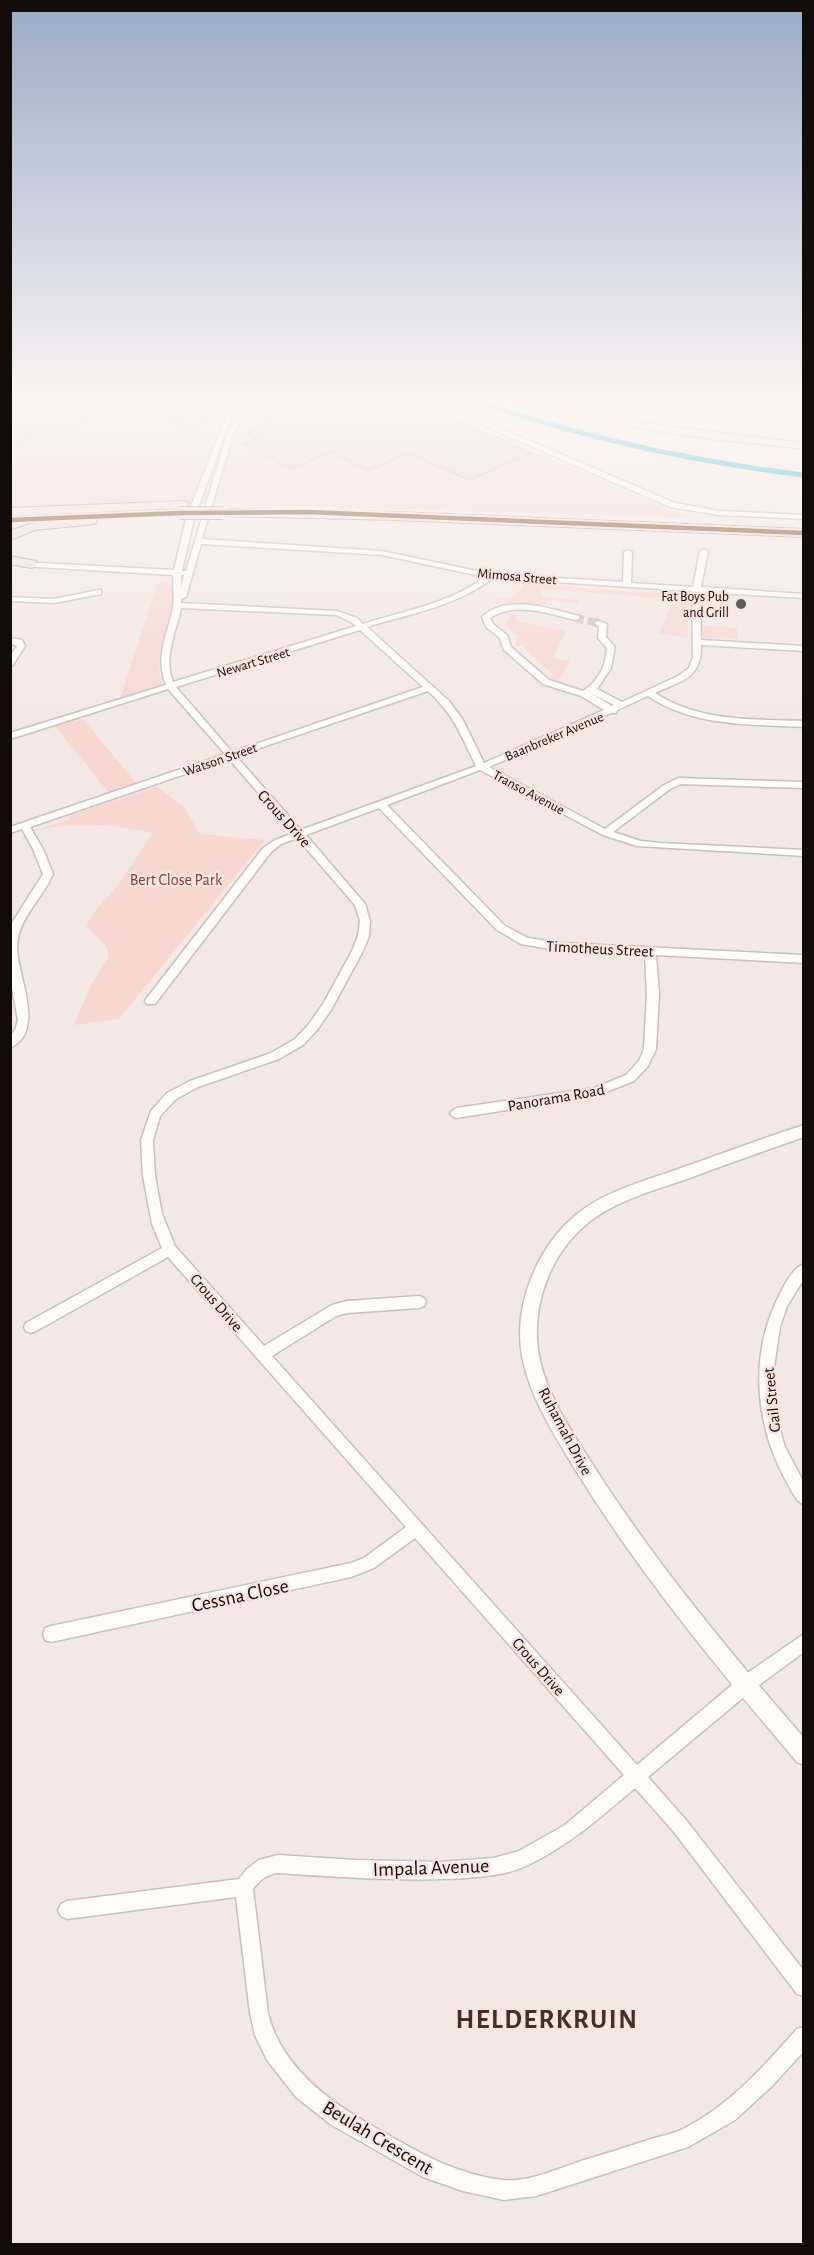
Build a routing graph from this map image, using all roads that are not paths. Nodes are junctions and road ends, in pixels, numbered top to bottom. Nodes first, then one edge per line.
1 (196, 504) edge
2 (208, 504) edge
3 (671, 504) edge
4 (182, 509) junction
5 (224, 509) junction
6 (10, 512) edge
7 (151, 515) junction
8 (804, 516) edge
9 (10, 520) edge
10 (804, 526) edge
11 (14, 533) edge
12 (804, 533) edge
13 (197, 541) junction
14 (182, 551) junction
15 (704, 551) dead end
16 (628, 552) dead end
17 (10, 563) edge
18 (32, 564) joint
19 (140, 573) junction
20 (177, 574) junction
21 (187, 574) junction
22 (491, 576) junction
23 (627, 584) junction
24 (698, 588) junction
25 (98, 592) dead end
26 (804, 596) edge
27 (10, 599) edge
28 (178, 604) junction
29 (576, 618) tunnel mouth
30 (598, 622) dead end
31 (363, 627) junction
32 (10, 640) edge
33 (696, 642) junction
34 (804, 649) edge
35 (10, 663) edge
36 (171, 687) junction
37 (429, 688) junction
38 (588, 692) junction
39 (650, 694) junction
40 (623, 706) junction
41 (613, 711) junction
42 (804, 724) edge
43 (10, 736) edge
44 (230, 756) junction
45 (481, 767) junction
46 (804, 785) edge
47 (380, 803) junction
48 (24, 825) junction
49 (10, 830) edge
50 (606, 833) junction
51 (300, 834) junction
52 (804, 853) edge
53 (650, 951) junction
54 (804, 959) edge
55 (12, 964) edge
56 (151, 1001) dead end
57 (10, 1044) edge
58 (456, 1113) dead end
59 (804, 1131) edge
60 (170, 1250) junction
61 (804, 1269) edge
62 (419, 1302) dead end
63 (31, 1327) dead end
64 (263, 1354) junction
65 (804, 1498) edge
66 (417, 1528) junction
67 (51, 1634) dead end
68 (804, 1642) edge
69 (745, 1685) junction
70 (804, 1755) edge
71 (637, 1777) junction
72 (244, 1887) junction
73 (67, 1910) dead end
74 (804, 1987) edge
75 (804, 2036) edge

1 - 14 street, Crous Drive
2 - 13 street, Crous Drive
3 - 8 street
4 - 5 main road, bridge
4 - 6 main road
4 - 7 main road
5 - 10 main road
5 - 12 main road
7 - 9 main road
7 - 11 main road
13 - 21 street, Crous Drive
13 - 22 street, Mimosa Street
14 - 19 street
14 - 20 street, Crous Drive
15 - 24 street, Baanbreker Avenue
16 - 23 street
17 - 18 main road
17 - 19 street
18 - 19 street
19 - 20 street
19 - 28 street
20 - 21 street
20 - 28 street, Crous Drive
21 - 28 street, Crous Drive
22 - 23 street, Mimosa Street
22 - 31 street, Newart Street
23 - 24 street, Mimosa Street
24 - 26 street, Mimosa Street
24 - 33 street, Baanbreker Avenue
25 - 27 street
28 - 31 street, Transo Avenue
28 - 36 street, Crous Drive
29 - 38 street
30 - 38 street
31 - 36 street, Newart Street
31 - 37 street, Transo Avenue
32 - 35 street
33 - 34 street
33 - 39 street, Baanbreker Avenue
36 - 43 street, Newart Street
36 - 44 street, Crous Drive
37 - 44 street, Watson Street
37 - 45 street, Transo Avenue
38 - 40 street
38 - 41 street
39 - 40 street, Baanbreker Avenue
39 - 42 street
40 - 41 street, Baanbreker Avenue
41 - 45 street, Baanbreker Avenue
44 - 48 street, Watson Street
44 - 51 street, Crous Drive
45 - 47 street, Baanbreker Avenue
45 - 50 street, Transo Avenue
46 - 50 street
47 - 51 street, Baanbreker Avenue
47 - 53 street, Timotheus Street
48 - 49 street, Watson Street
48 - 55 street
50 - 52 street, Transo Avenue
51 - 56 street, Baanbreker Avenue
51 - 60 street, Crous Drive
53 - 54 street, Timotheus Street
53 - 58 street, Panorama Road
55 - 57 street
59 - 69 street, Ruhamah Drive
60 - 63 street
60 - 64 street, Crous Drive
61 - 65 street, Gail Street
62 - 64 street
64 - 66 street, Crous Drive
66 - 67 street, Cessna Close
66 - 71 street, Crous Drive
68 - 69 street, Impala Avenue
69 - 70 street, Ruhamah Drive
69 - 71 street, Impala Avenue
71 - 72 street, Impala Avenue
71 - 74 street, Crous Drive
72 - 73 street
72 - 75 street, Beulah Crescent

